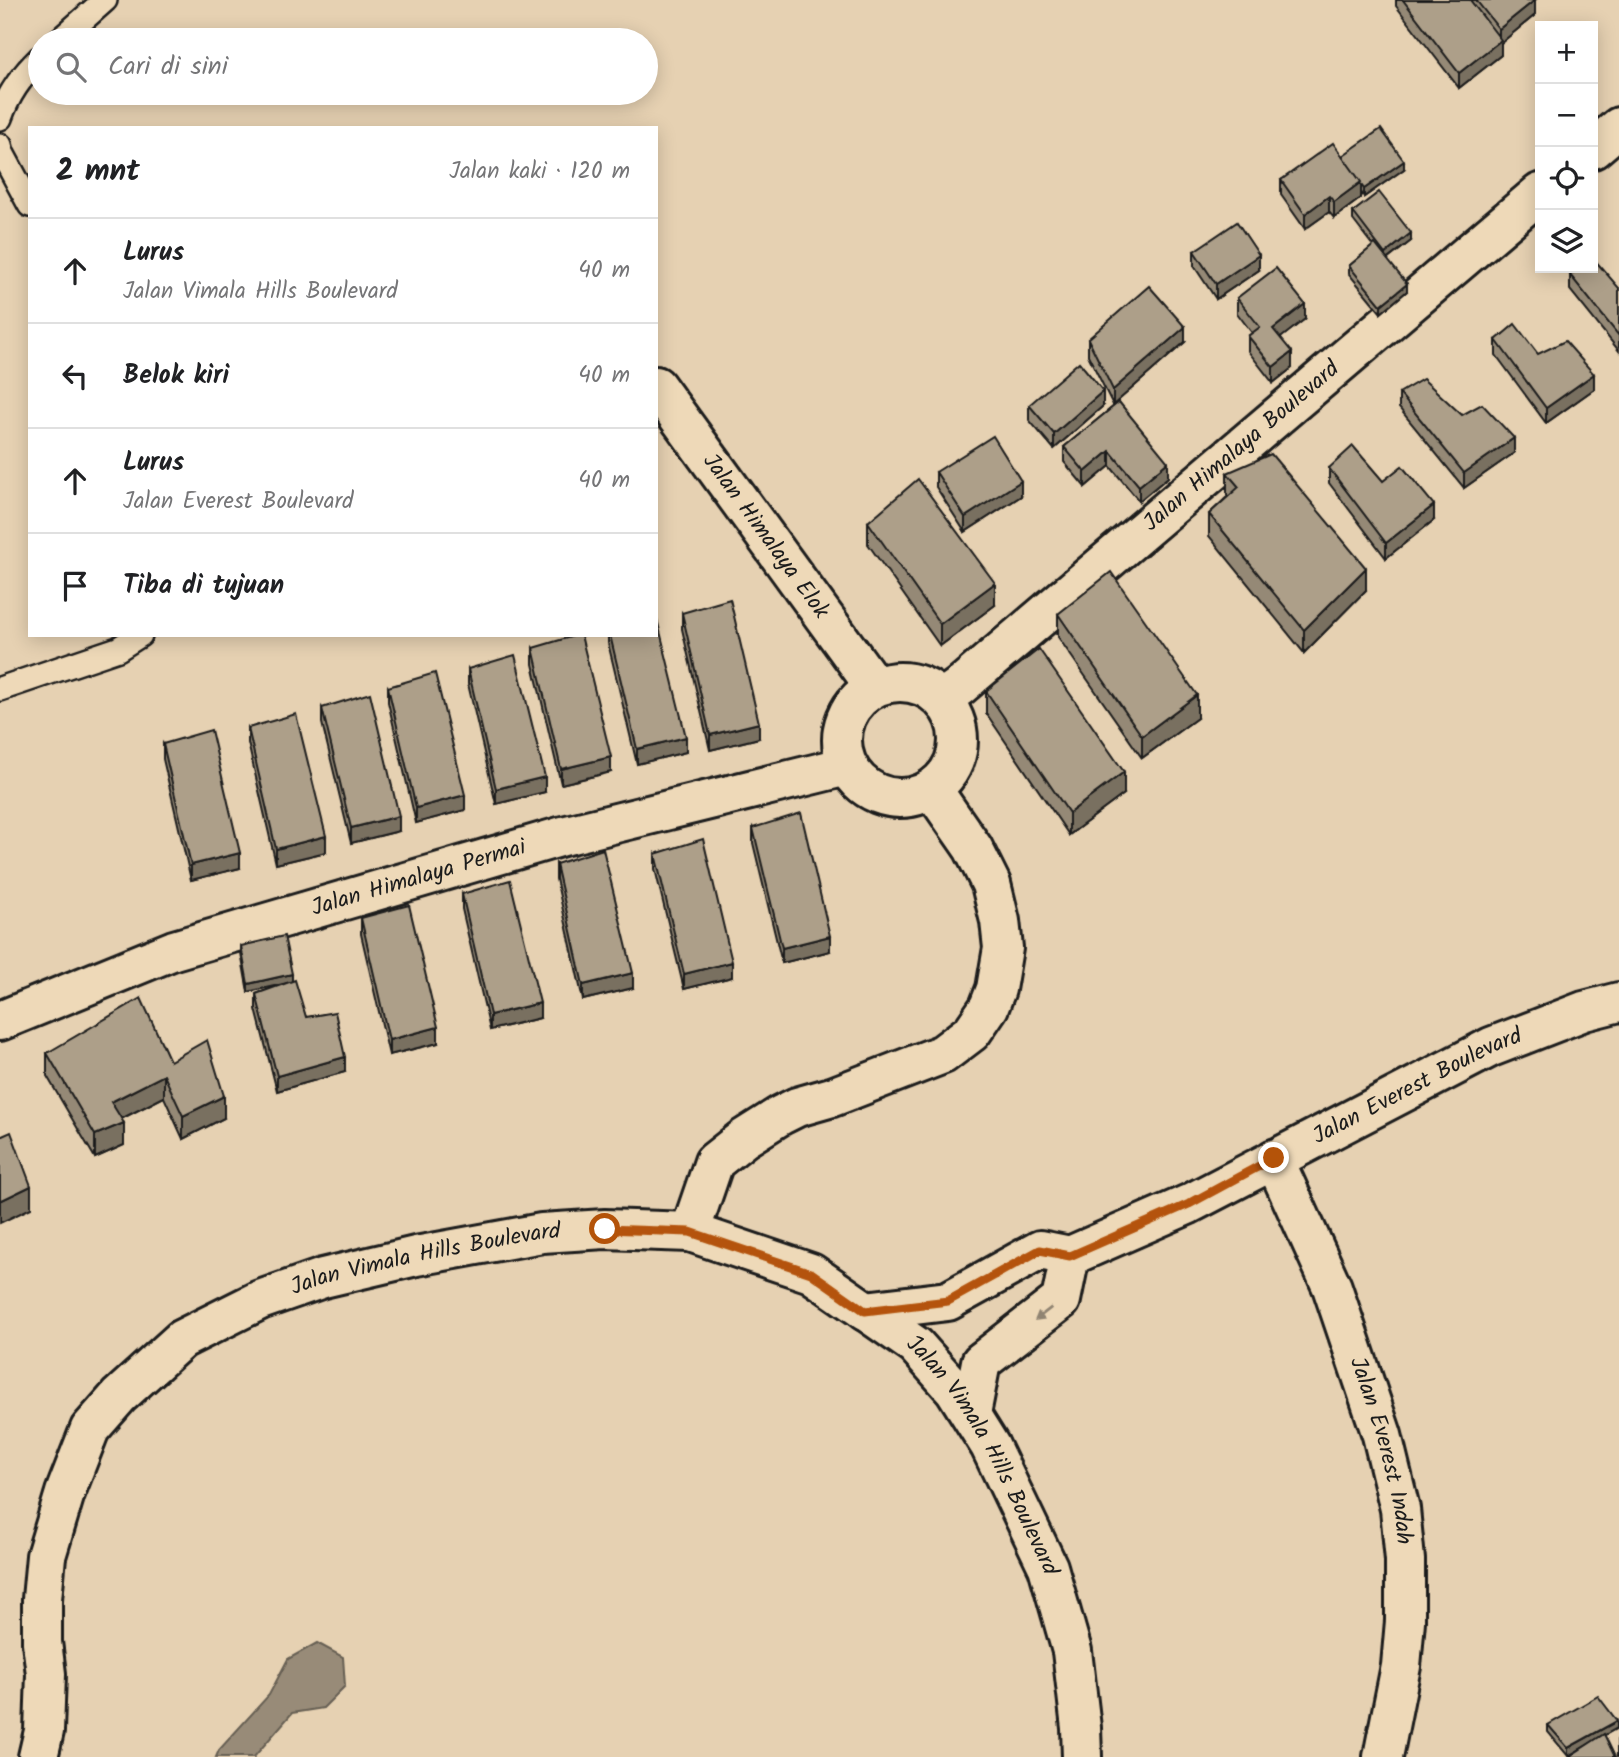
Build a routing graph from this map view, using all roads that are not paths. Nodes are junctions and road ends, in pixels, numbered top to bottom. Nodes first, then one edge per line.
1 (105, 0) edge
2 (74, 28) edge
3 (28, 70) edge
4 (0, 118) edge
5 (1619, 127) edge
6 (0, 145) edge
7 (1595, 147) edge
8 (1535, 197) edge
9 (28, 201) edge
10 (658, 389) edge
11 (137, 637) edge
12 (875, 687) junction
13 (0, 689) edge
14 (942, 699) junction
15 (848, 766) junction
16 (932, 789) junction
17 (1619, 1002) edge
18 (0, 1021) edge
19 (1274, 1158) junction
20 (690, 1232) junction
21 (1070, 1256) junction
22 (865, 1311) junction
23 (971, 1414) junction
24 (38, 1757) edge
25 (1082, 1757) edge
26 (1382, 1757) edge

1 - 2 lane
3 - 4 lane
5 - 7 street
6 - 9 lane
8 - 14 street, Jalan Himalaya Boulevard
10 - 12 street, Jalan Himalaya Elok
11 - 13 lane
12 - 14 street
12 - 15 street
14 - 16 street
15 - 16 street
15 - 18 street, Jalan Himalaya Permai
16 - 20 street
17 - 19 street, Jalan Everest Boulevard
19 - 21 street, Jalan Everest Boulevard
19 - 26 street, Jalan Everest Indah
20 - 22 street, Jalan Vimala Hills Boulevard
20 - 24 street, Jalan Vimala Hills Boulevard
21 - 22 street
21 -> 23 street
22 - 23 street, Jalan Vimala Hills Boulevard
23 - 25 street, Jalan Vimala Hills Boulevard

